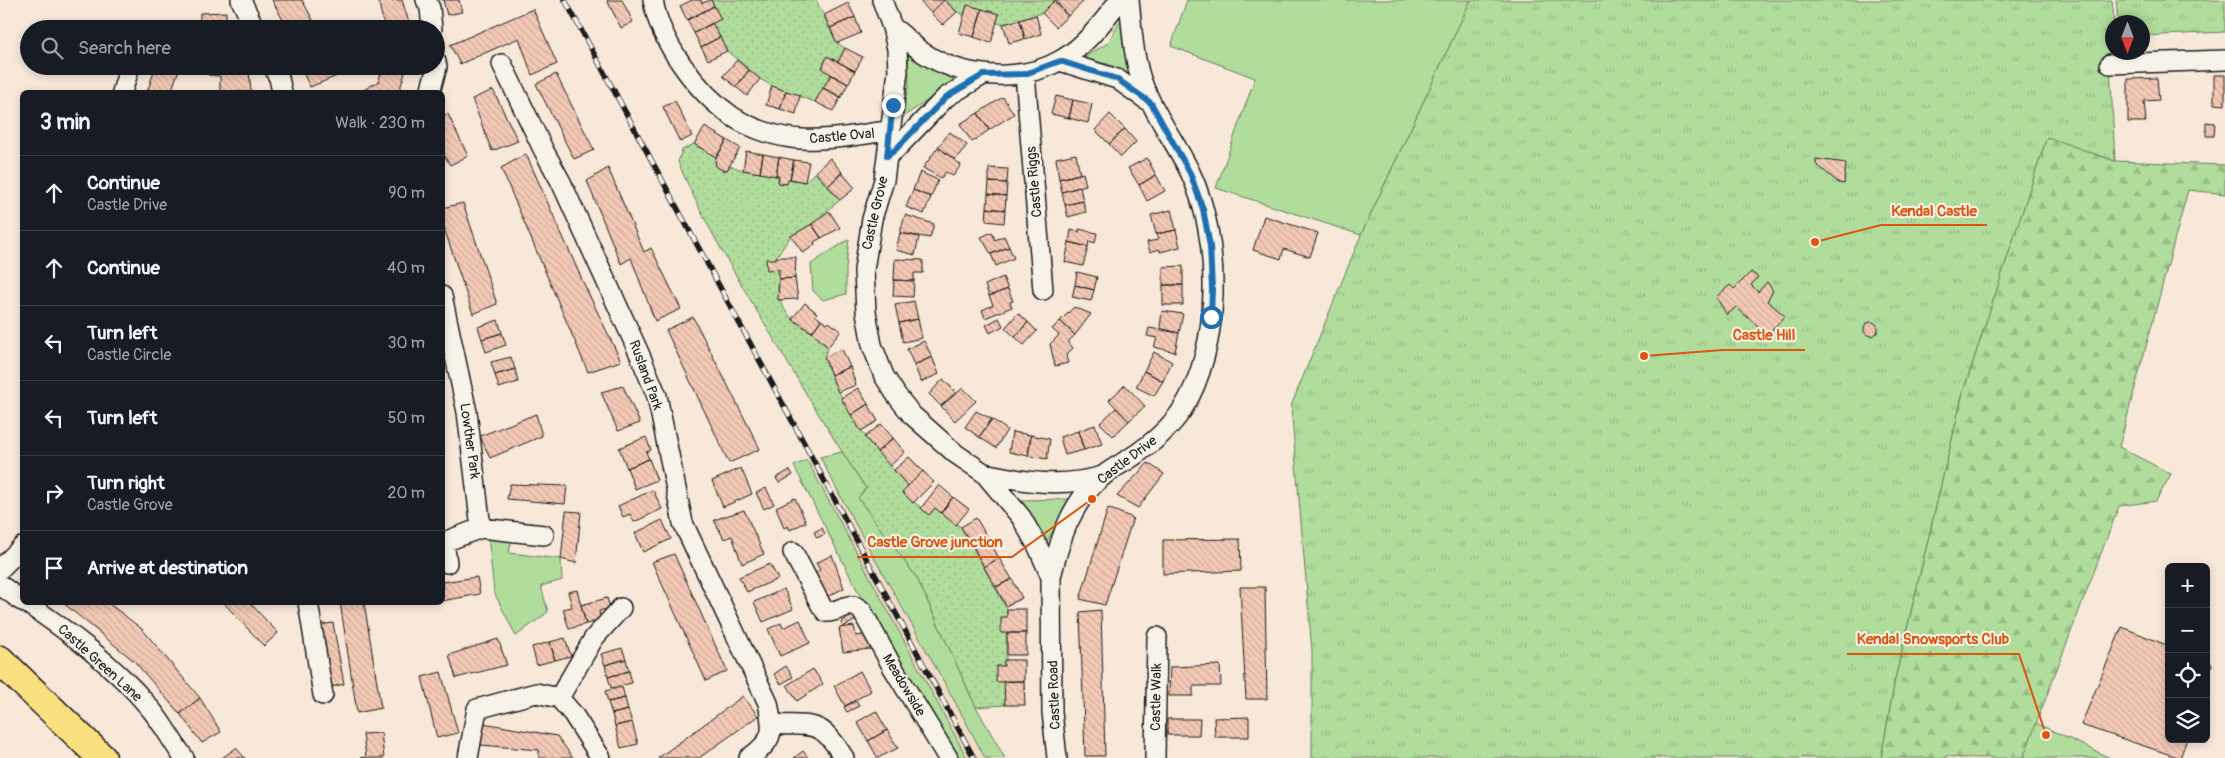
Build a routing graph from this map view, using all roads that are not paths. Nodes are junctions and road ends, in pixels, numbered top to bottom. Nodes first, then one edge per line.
1 (241, 0) edge
2 (426, 0) edge
3 (654, 0) edge
4 (882, 0) edge
5 (1119, 0) edge
6 (1129, 0) edge
7 (251, 20) edge
8 (431, 20) edge
9 (892, 27) junction
10 (2225, 60) edge
11 (1060, 61) junction
12 (502, 64) dead end
13 (2110, 64) dead end
14 (1025, 74) junction
15 (127, 75) edge
16 (278, 75) edge
17 (435, 75) edge
18 (983, 75) junction
19 (123, 90) edge
20 (282, 90) edge
21 (431, 90) edge
22 (1151, 103) junction
23 (889, 132) junction
24 (887, 156) junction
25 (1043, 290) dead end
26 (445, 310) edge
27 (984, 474) junction
28 (1103, 476) junction
29 (481, 528) junction
30 (544, 534) dead end
31 (445, 542) edge
32 (20, 549) edge
33 (445, 549) edge
34 (793, 552) dead end
35 (447, 563) dead end
36 (0, 569) edge
37 (1051, 577) junction
38 (0, 585) edge
39 (20, 599) edge
40 (28, 605) edge
41 (309, 605) edge
42 (621, 608) dead end
43 (1052, 633) joint
44 (1156, 637) dead end
45 (0, 660) edge
46 (324, 695) dead end
47 (559, 698) junction
48 (772, 724) junction
49 (102, 758) edge
50 (184, 758) edge
51 (468, 758) edge
52 (601, 758) edge
53 (749, 758) edge
54 (844, 758) edge
55 (948, 758) edge
56 (1057, 758) edge
57 (1155, 758) edge

1 - 7 street
2 - 8 street
3 - 23 street, Castle Oval
4 - 9 street, Castle Grove
5 - 11 street
6 - 22 street, Castle Drive
9 - 18 street
9 - 23 street, Castle Grove
10 - 13 street
11 - 14 street
11 - 22 street
12 - 48 street, Rusland Park
14 - 18 street
14 - 25 street, Castle Riggs
15 - 19 street
16 - 20 street
17 - 21 street
18 - 24 street
22 - 28 street, Castle Drive
23 - 24 street, Castle Grove
24 - 27 street, Castle Grove
26 - 29 street, Lowther Park
27 - 28 street, Castle Grove
27 - 37 street, Castle Grove
28 - 37 street, Castle Drive
29 - 30 street
29 - 31 street
32 - 36 street
33 - 35 street
34 - 55 street, Meadowside
37 - 43 street, Castle Grove
38 - 39 street, Castle Green Lane
40 - 50 street, Castle Green Lane
41 - 46 street
42 - 47 street
43 - 56 street, Castle Road
44 - 57 street, Castle Walk
45 - 49 highway
47 - 51 street
47 - 52 street
48 - 53 street
48 - 54 street

